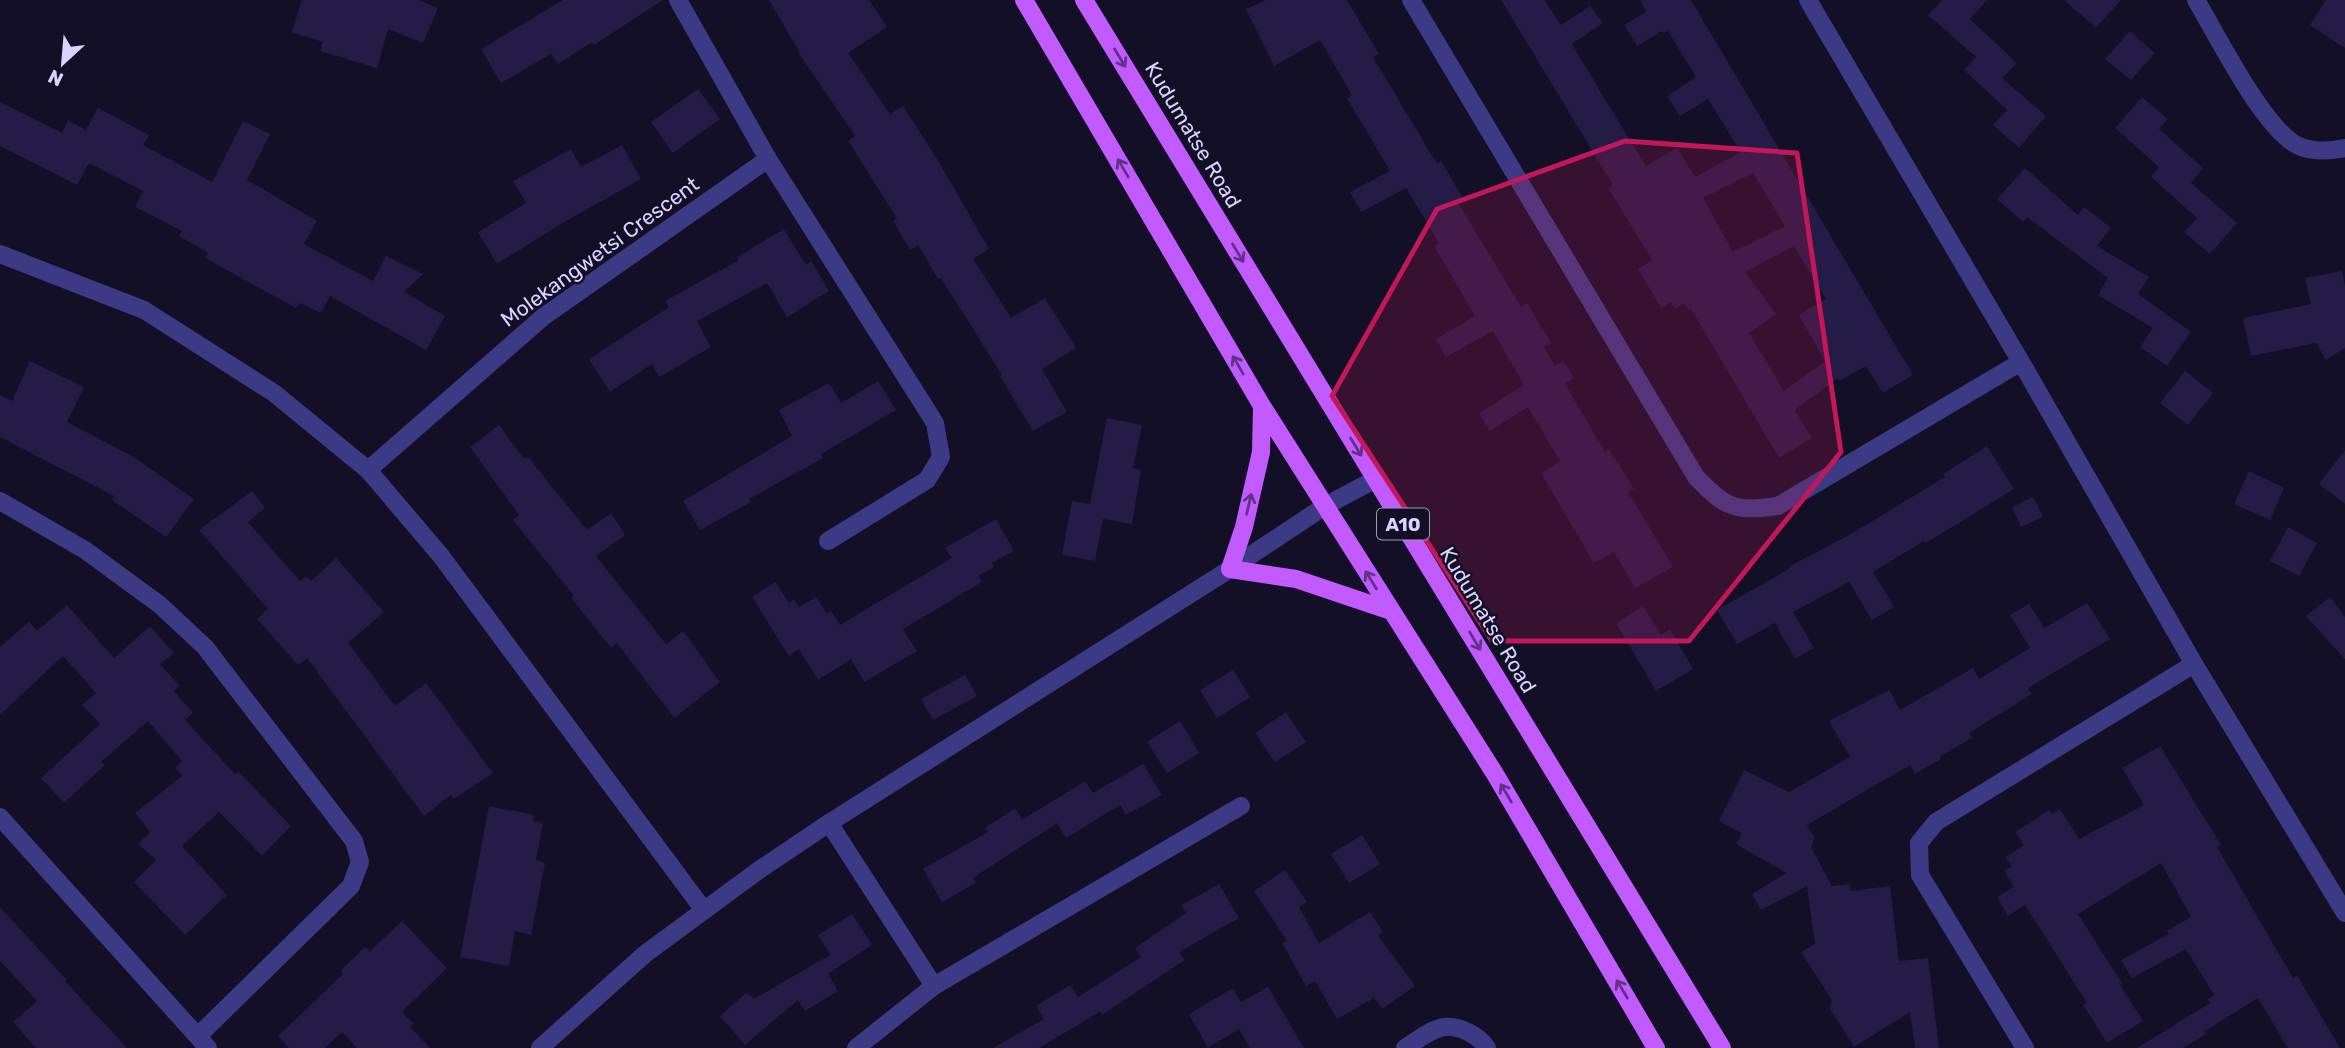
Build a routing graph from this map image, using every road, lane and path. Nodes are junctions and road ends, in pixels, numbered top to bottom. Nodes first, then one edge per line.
1 (678, 0) edge
2 (1024, 0) edge
3 (1084, 0) edge
4 (1411, 0) edge
5 (1808, 0) edge
6 (2196, 0) edge
7 (2345, 148) edge
8 (768, 159) junction
9 (0, 254) edge
10 (2021, 362) junction
11 (1262, 405) junction
12 (368, 470) junction
13 (1376, 479) junction
14 (0, 501) edge
15 (1325, 506) junction
16 (828, 541) dead end
17 (1230, 569) junction
18 (1391, 611) junction
19 (2194, 664) junction
20 (1241, 806) dead end
21 (0, 817) edge
22 (829, 822) junction
23 (703, 909) junction
24 (2345, 913) edge
25 (934, 986) junction
26 (203, 1042) edge
27 (540, 1048) edge
28 (856, 1048) edge
29 (1405, 1048) edge
30 (1487, 1048) edge
31 (1656, 1048) edge
32 (1722, 1048) edge
33 (2025, 1048) edge

1 - 8 street
11 -> 2 main road, A10
3 -> 13 main road, Kudumatse Road / A10
4 - 10 street
5 - 10 street
6 - 7 street
8 - 12 street, Molekangwetsi Crescent
8 - 16 street
9 - 12 street
10 - 19 street
11 - 15 main road, A10
17 -> 11 main road
12 - 23 street
13 - 15 street
13 -> 32 main road, Kudumatse Road / A10
14 - 26 street
15 - 17 street
18 -> 15 main road, A10
17 - 18 main road
17 - 22 street
31 -> 18 main road, A10
19 - 24 street
19 - 33 street
20 - 25 street
21 - 26 street
22 - 23 street
22 - 25 street
23 - 27 street
25 - 28 street
29 - 30 street

